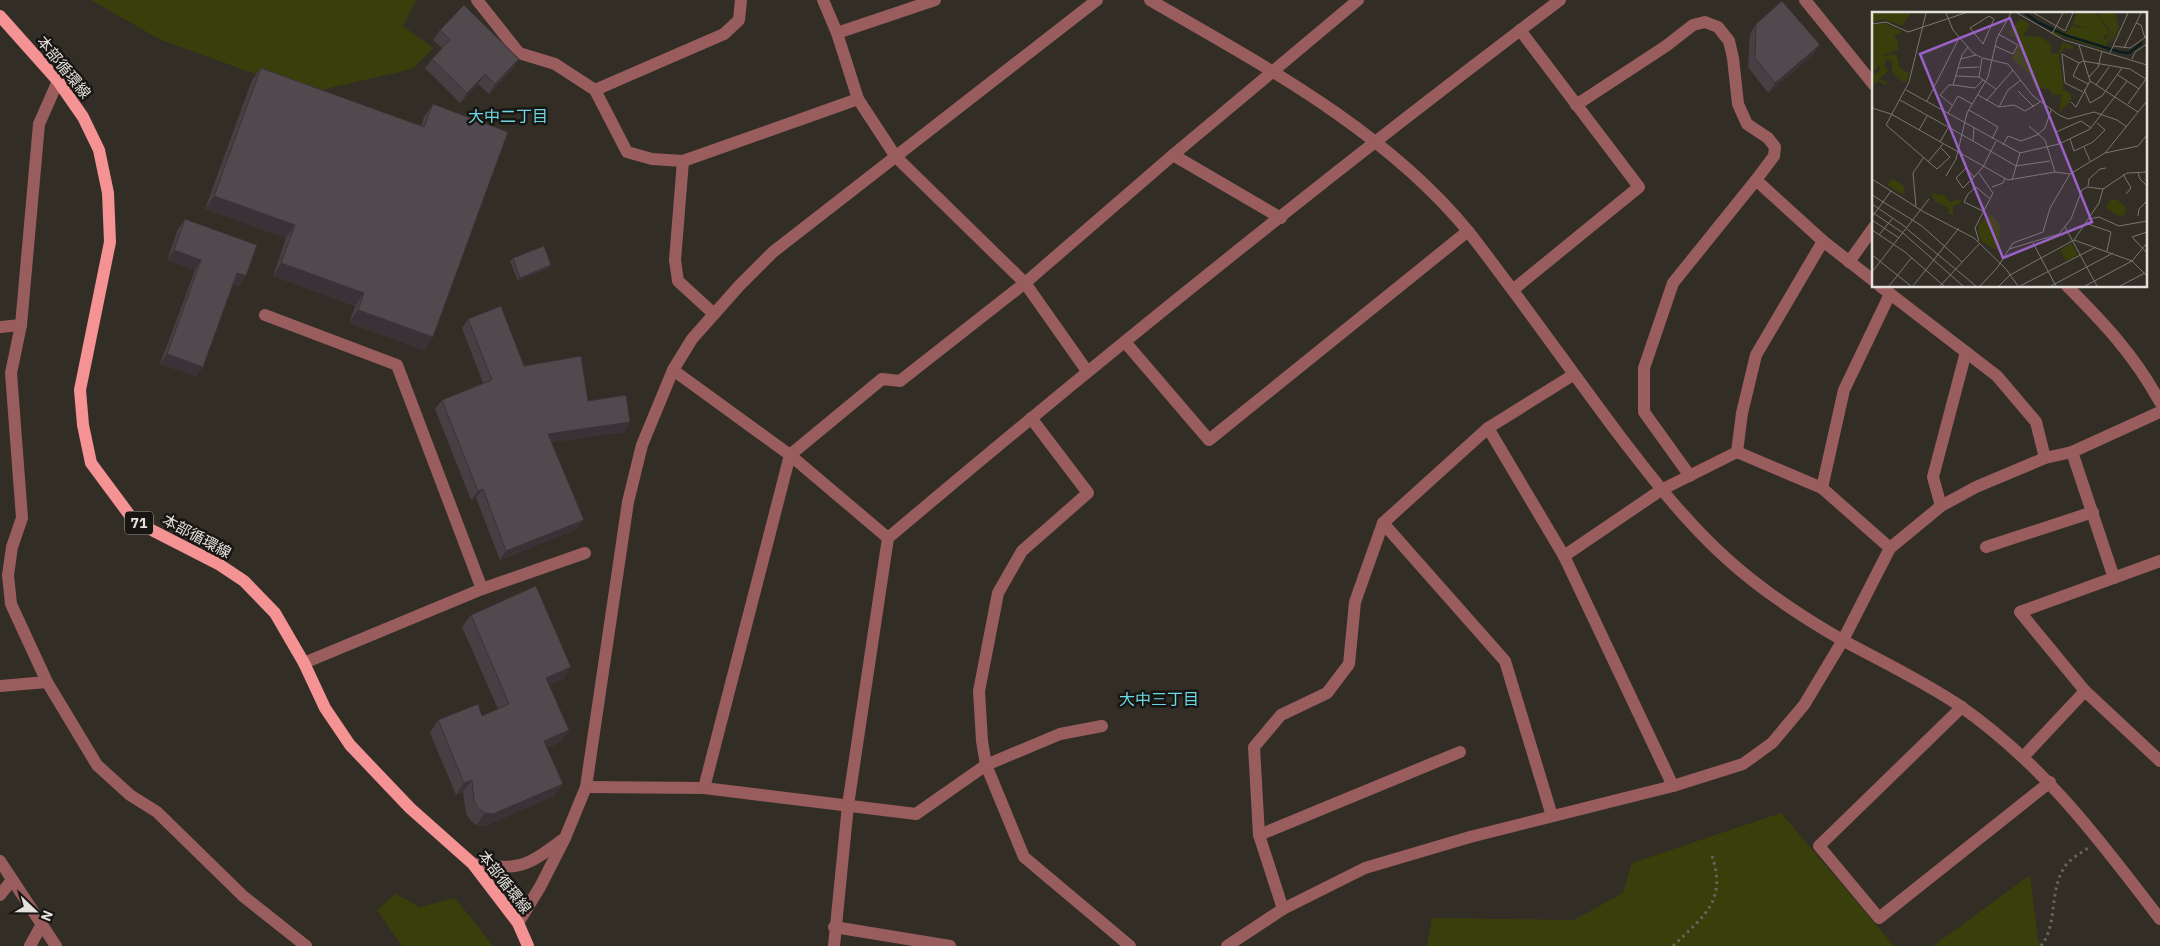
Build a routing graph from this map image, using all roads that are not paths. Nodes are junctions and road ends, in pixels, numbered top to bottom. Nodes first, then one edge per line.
1 (741, 0) edge
2 (823, 0) edge
3 (935, 0) edge
4 (1097, 0) edge
5 (1150, 0) edge
6 (1358, 0) edge
7 (1560, 0) edge
8 (1805, 0) edge
9 (481, 2) edge
10 (0, 16) edge
11 (1520, 30) junction
12 (837, 33) junction
13 (1272, 70) junction
14 (58, 80) junction
15 (1872, 83) edge
16 (595, 90) junction
17 (858, 99) junction
18 (1576, 105) junction
19 (1375, 142) junction
20 (1173, 155) junction
21 (896, 157) junction
22 (683, 161) junction
23 (1756, 180) junction
24 (1282, 218) junction
25 (1872, 230) edge
26 (1468, 231) junction
27 (1823, 241) junction
28 (1848, 262) junction
29 (1872, 280) edge
30 (1025, 283) junction
31 (2069, 288) edge
32 (1514, 290) junction
33 (1885, 290) edge
34 (714, 314) junction
35 (265, 315) dead end
36 (21, 325) junction
37 (0, 327) edge
38 (1125, 342) junction
39 (1966, 352) junction
40 (673, 370) junction
41 (1087, 371) junction
42 (1573, 375) junction
43 (2160, 402) edge
44 (2160, 412) edge
45 (1031, 418) junction
46 (1488, 428) junction
47 (1737, 452) junction
48 (2072, 452) junction
49 (790, 455) junction
50 (2045, 458) junction
51 (1690, 476) junction
52 (1822, 488) junction
53 (1661, 490) junction
54 (1941, 506) junction
55 (2093, 512) junction
56 (1383, 523) junction
57 (888, 538) junction
58 (1986, 547) dead end
59 (1890, 548) junction
60 (585, 552) dead end
61 (1564, 556) junction
62 (2160, 561) edge
63 (2114, 578) junction
64 (482, 589) junction
65 (1842, 640) junction
66 (304, 662) junction
67 (47, 682) junction
68 (0, 686) edge
69 (2084, 691) junction
70 (1962, 707) junction
71 (1102, 726) dead end
72 (1460, 752) dead end
73 (2024, 756) junction
74 (2160, 761) edge
75 (986, 765) junction
76 (2050, 782) junction
77 (1673, 786) junction
78 (586, 787) junction
79 (704, 788) junction
80 (848, 804) junction
81 (1552, 816) junction
82 (1259, 835) junction
83 (565, 838) junction
84 (0, 861) edge
85 (473, 864) junction
86 (12, 880) junction
87 (0, 895) edge
88 (1283, 909) junction
89 (2160, 919) edge
90 (518, 923) junction
91 (41, 926) junction
92 (834, 928) junction
93 (30, 946) edge
94 (56, 946) edge
95 (306, 946) edge
96 (528, 946) edge
97 (834, 946) edge
98 (950, 946) edge
99 (1130, 946) edge
100 (1227, 946) edge

1 - 16 street
2 - 12 street
3 - 12 street
4 - 21 street
5 - 13 street
6 - 13 street
7 - 11 street
8 - 15 street
9 - 16 street
10 - 14 main road, 本部循環線 / 71
11 - 18 street
11 - 19 street
12 - 17 street
13 - 19 street
13 - 20 street
14 - 36 street
14 - 66 main road, 本部循環線 / 71
16 - 22 street
17 - 21 street
17 - 22 street
18 - 23 street
18 - 32 street
19 - 24 street
19 - 26 street
20 - 24 street
20 - 30 street
21 - 30 street
21 - 34 street
22 - 34 street
23 - 27 street
23 - 51 street
24 - 38 street
25 - 28 street
26 - 32 street
26 - 38 street
27 - 28 street
27 - 47 street
28 - 29 street
30 - 41 street
30 - 49 street
31 - 43 street
32 - 42 street
33 - 39 street
33 - 52 street
34 - 40 street
35 - 64 street
36 - 37 street
36 - 67 street
38 - 41 street
39 - 50 street
39 - 54 street
40 - 49 street
40 - 78 street
41 - 45 street
42 - 46 street
42 - 53 street
44 - 48 street
45 - 57 street
45 - 75 street
46 - 56 street
46 - 61 street
47 - 51 street
47 - 52 street
48 - 50 street
48 - 55 street
49 - 57 street
49 - 79 street
50 - 54 street
51 - 53 street
52 - 59 street
53 - 61 street
53 - 65 street
54 - 59 street
55 - 58 street
55 - 63 street
56 - 81 street
56 - 82 street
57 - 80 street
59 - 65 street
60 - 64 street
61 - 77 street
62 - 63 street
63 - 69 street
64 - 66 street
65 - 70 street
65 - 77 street
66 - 85 main road, 本部循環線 / 71
67 - 68 street
67 - 95 street
69 - 73 street
69 - 74 street
70 - 73 street
70 - 76 street
71 - 75 street
72 - 82 street
73 - 76 street
75 - 80 street
75 - 99 street
76 - 89 street
77 - 81 street
78 - 79 street
78 - 83 street
79 - 80 street
80 - 92 street
81 - 88 street
82 - 88 street
83 - 85 street
83 - 90 street
84 - 86 street
85 - 90 main road, 本部循環線 / 71
86 - 87 street
86 - 91 street
88 - 100 street
90 - 96 main road, 本部循環線 / 71
91 - 93 street
91 - 94 street
92 - 97 street
92 - 98 street

